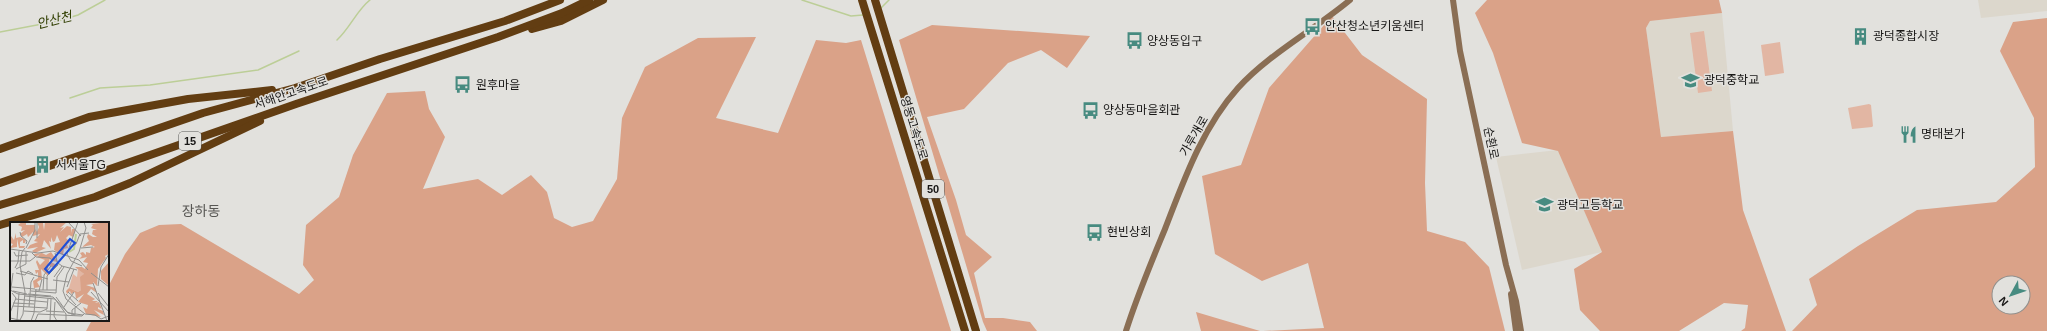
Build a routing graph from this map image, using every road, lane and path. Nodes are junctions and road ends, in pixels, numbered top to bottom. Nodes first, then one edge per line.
1 (560, 0) edge
2 (589, 0) edge
3 (596, 0) edge
4 (604, 0) edge
5 (862, 0) edge
6 (875, 0) edge
7 (1350, 0) edge
8 (1453, 0) edge
9 (562, 17) junction
10 (295, 88) junction
11 (296, 104) junction
12 (0, 149) edge
13 (0, 183) edge
14 (0, 205) edge
15 (10, 222) edge
16 (10, 222) edge
17 (0, 225) edge
18 (1511, 290) junction
19 (965, 331) edge
20 (976, 331) edge
21 (1126, 331) edge
22 (1516, 331) edge
23 (1521, 331) edge

1 - 10 highway, 서해안고속도로 / 15
2 - 9 highway
3 - 9 highway
4 - 9 highway
5 - 19 highway, 영동고속도로 / 50
6 - 20 highway, 영동고속도로 / 50
7 - 21 main road, 가루개로
8 - 18 main road, 순환로
9 - 11 highway, 서해안고속도로 / 15
10 - 12 highway, 15
10 - 13 highway, 서해안고속도로 / 15
11 - 14 highway, 서해안고속도로 / 15
11 - 16 highway, 15
15 - 17 highway, 15
18 - 22 main road, 순환로
18 - 23 main road, 순환로

